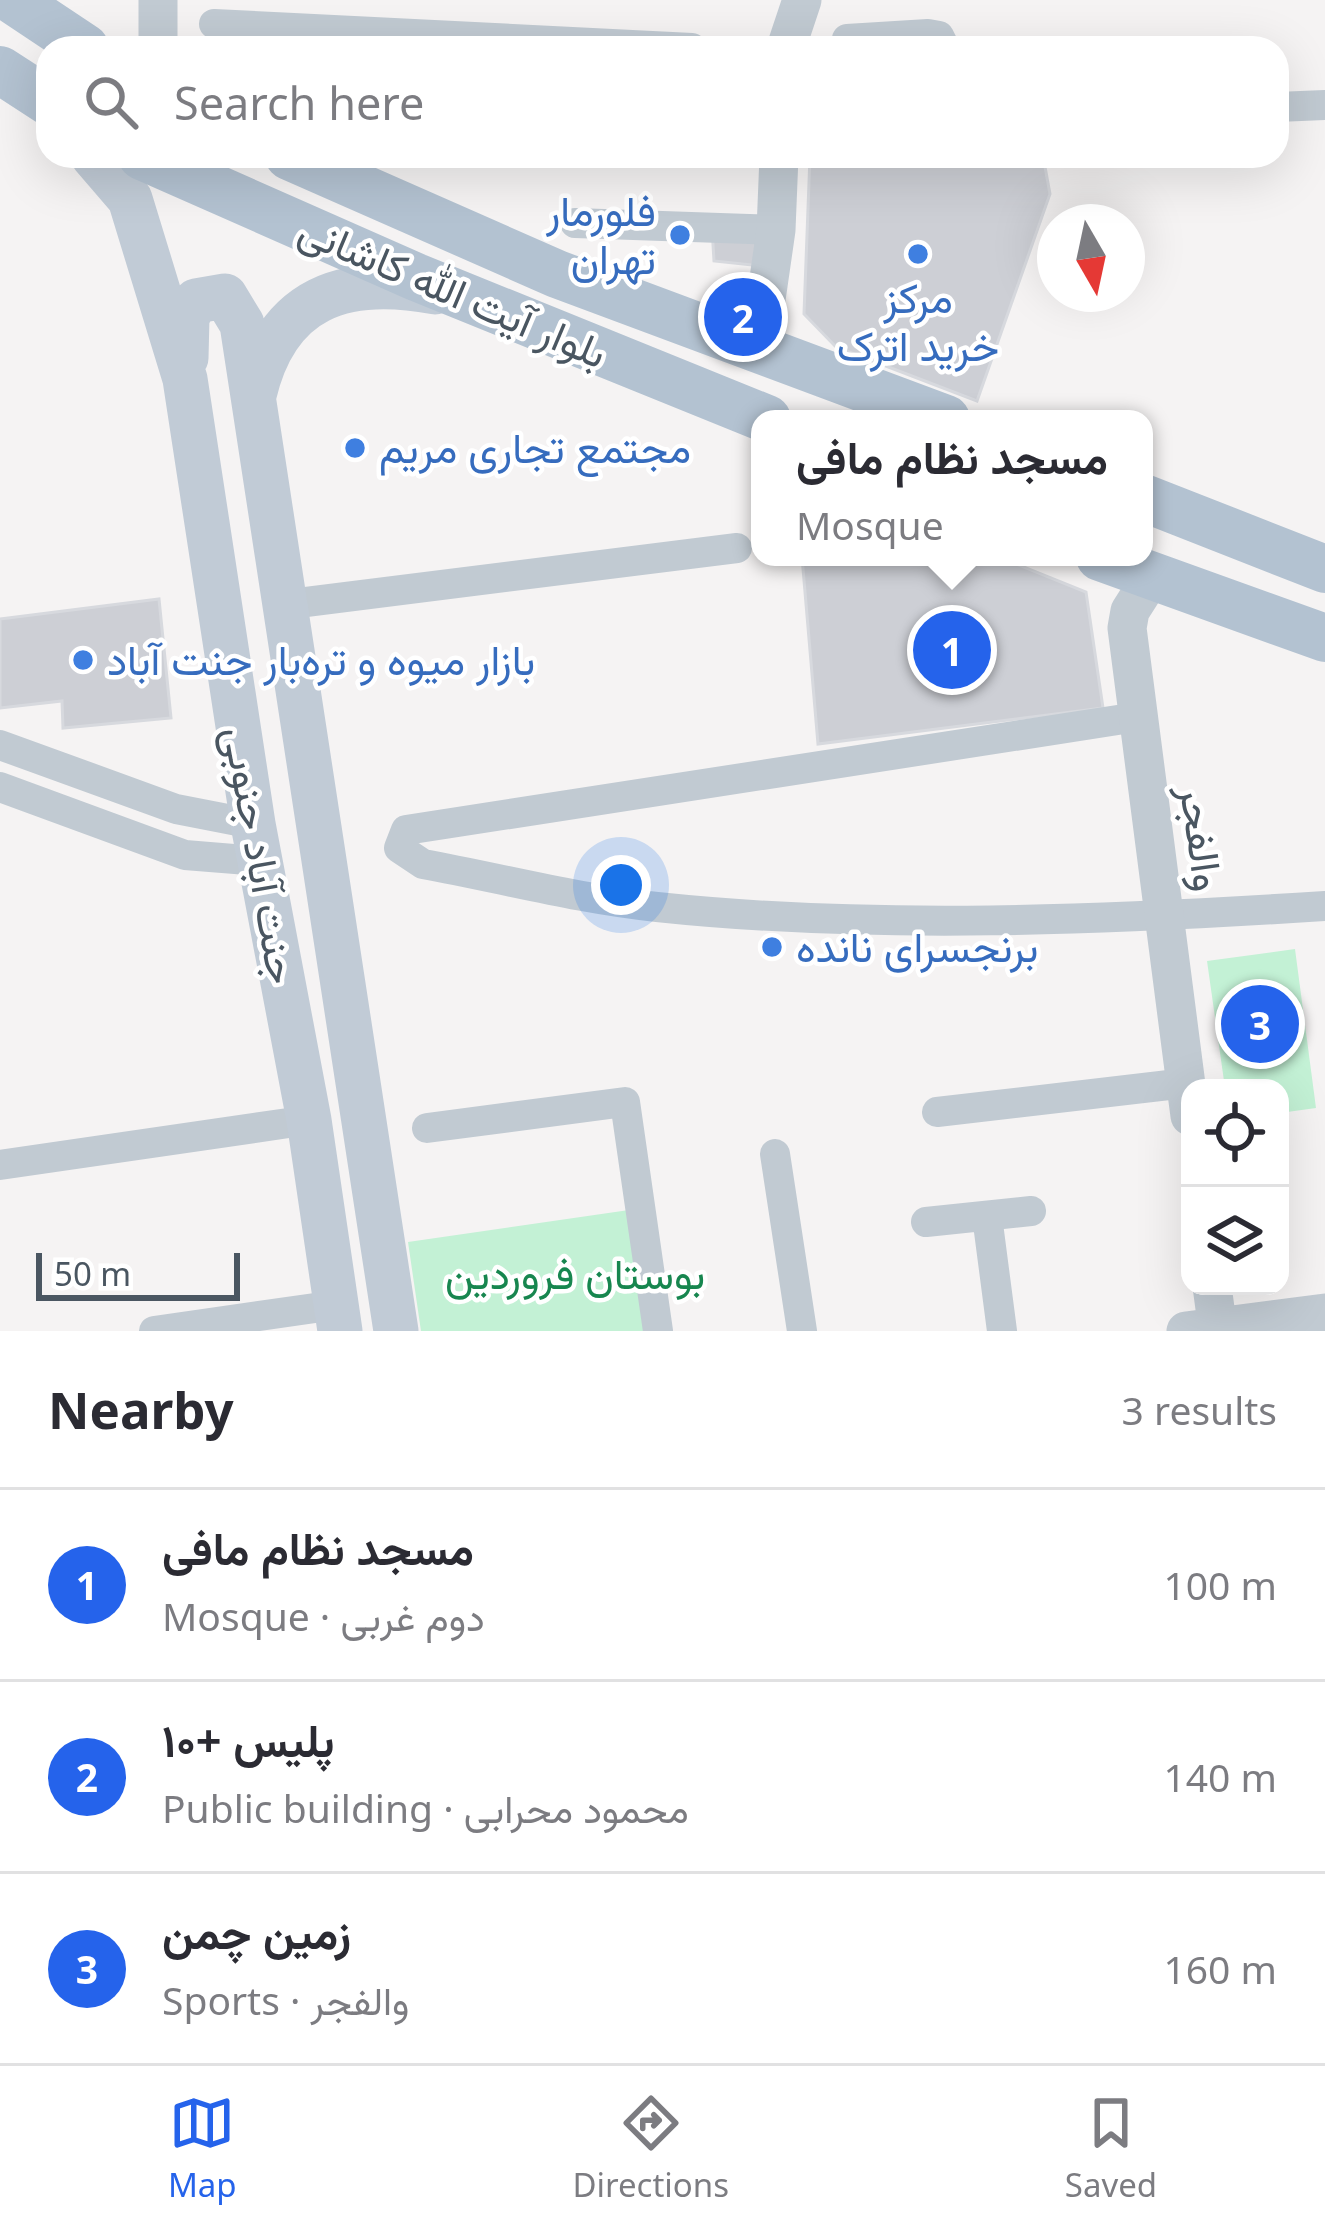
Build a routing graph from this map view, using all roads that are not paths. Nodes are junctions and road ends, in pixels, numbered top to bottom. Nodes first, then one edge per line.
1 (13, 0) edge
2 (158, 0) edge
3 (802, 0) edge
4 (214, 23) dead end
5 (67, 36) edge
6 (158, 36) edge
7 (463, 36) edge
8 (790, 36) edge
9 (896, 36) edge
10 (939, 36) edge
11 (0, 70) edge
12 (36, 94) edge
13 (1325, 105) edge
14 (1289, 106) edge
15 (103, 168) edge
16 (170, 168) edge
17 (316, 168) edge
18 (779, 168) edge
19 (575, 223) dead end
20 (776, 230) junction
21 (514, 317) junction
22 (759, 348) junction
23 (185, 379) junction
24 (251, 410) junction
25 (922, 410) edge
26 (751, 413) edge
27 (1153, 501) edge
28 (736, 548) dead end
29 (1319, 560) edge
30 (1121, 566) edge
31 (1150, 578) junction
32 (282, 605) junction
33 (1325, 638) edge
34 (1137, 717) junction
35 (0, 746) edge
36 (0, 787) edge
37 (256, 843) junction
38 (1325, 906) edge
39 (1164, 916) junction
40 (1185, 1079) edge
41 (1181, 1100) edge
42 (937, 1112) dead end
43 (309, 1120) junction
44 (427, 1128) dead end
45 (776, 1154) dead end
46 (0, 1165) edge
47 (1031, 1211) dead end
48 (987, 1216) junction
49 (926, 1222) dead end
50 (1212, 1295) edge
51 (1325, 1313) edge
52 (338, 1318) edge
53 (1208, 1330) edge
54 (154, 1331) edge
55 (396, 1331) edge
56 (658, 1331) edge
57 (802, 1331) edge
58 (1002, 1331) edge

1 - 5 main road
2 - 6 street
3 - 8 street
4 - 7 street
9 - 10 street
11 - 12 main road
13 - 14 street
15 - 23 main road
16 - 21 main road, بلوار آیت الله کاشانی
17 - 22 main road, بلوار آیت الله کاشانی
18 - 20 street
19 - 20 street
20 - 22 street
21 - 24 main road
21 - 26 main road, بلوار آیت الله کاشانی
22 - 25 main road, بلوار آیت الله کاشانی
23 - 24 main road, جنت آباد جنوبی
23 - 37 main road, جنت آباد جنوبی
24 - 32 main road, جنت آباد جنوبی
27 - 29 main road
28 - 32 street
30 - 31 main road
31 - 33 main road
31 - 34 street, والفجر
32 - 55 main road, جنت آباد جنوبی
34 - 39 street, والفجر
34 - 39 street
35 - 37 street
36 - 37 street
37 - 43 main road, جنت آباد جنوبی
38 - 39 street
39 - 40 street, والفجر
41 - 42 street
43 - 46 street
43 - 52 main road, جنت آباد جنوبی
44 - 56 street
45 - 57 street
47 - 48 street
48 - 49 street
48 - 58 street
50 - 53 street
51 - 53 street
52 - 54 street

